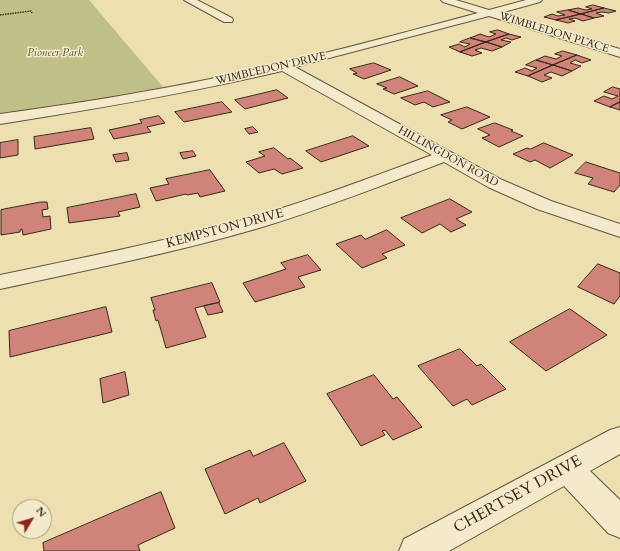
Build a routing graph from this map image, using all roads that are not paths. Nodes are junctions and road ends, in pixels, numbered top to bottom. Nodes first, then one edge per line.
1 (189, 0) edge
2 (446, 0) edge
3 (537, 0) edge
4 (488, 13) junction
5 (228, 20) dead end
6 (620, 53) edge
7 (285, 67) junction
8 (0, 119) edge
9 (444, 156) junction
10 (620, 230) edge
11 (0, 282) edge
12 (620, 439) edge
13 (567, 468) junction
14 (620, 522) edge
15 (416, 551) edge

1 - 5 street
2 - 4 street, WIMBLEDON PLACE
3 - 4 street, WIMBLEDON DRIVE
4 - 6 street, WIMBLEDON PLACE
4 - 7 street, WIMBLEDON DRIVE
7 - 8 street, WIMBLEDON DRIVE
7 - 9 street, HILLINGDON ROAD
9 - 10 street, HILLINGDON ROAD
9 - 11 street, KEMPSTON DRIVE
12 - 13 street, CHERTSEY DRIVE
13 - 14 street
13 - 15 street, CHERTSEY DRIVE

